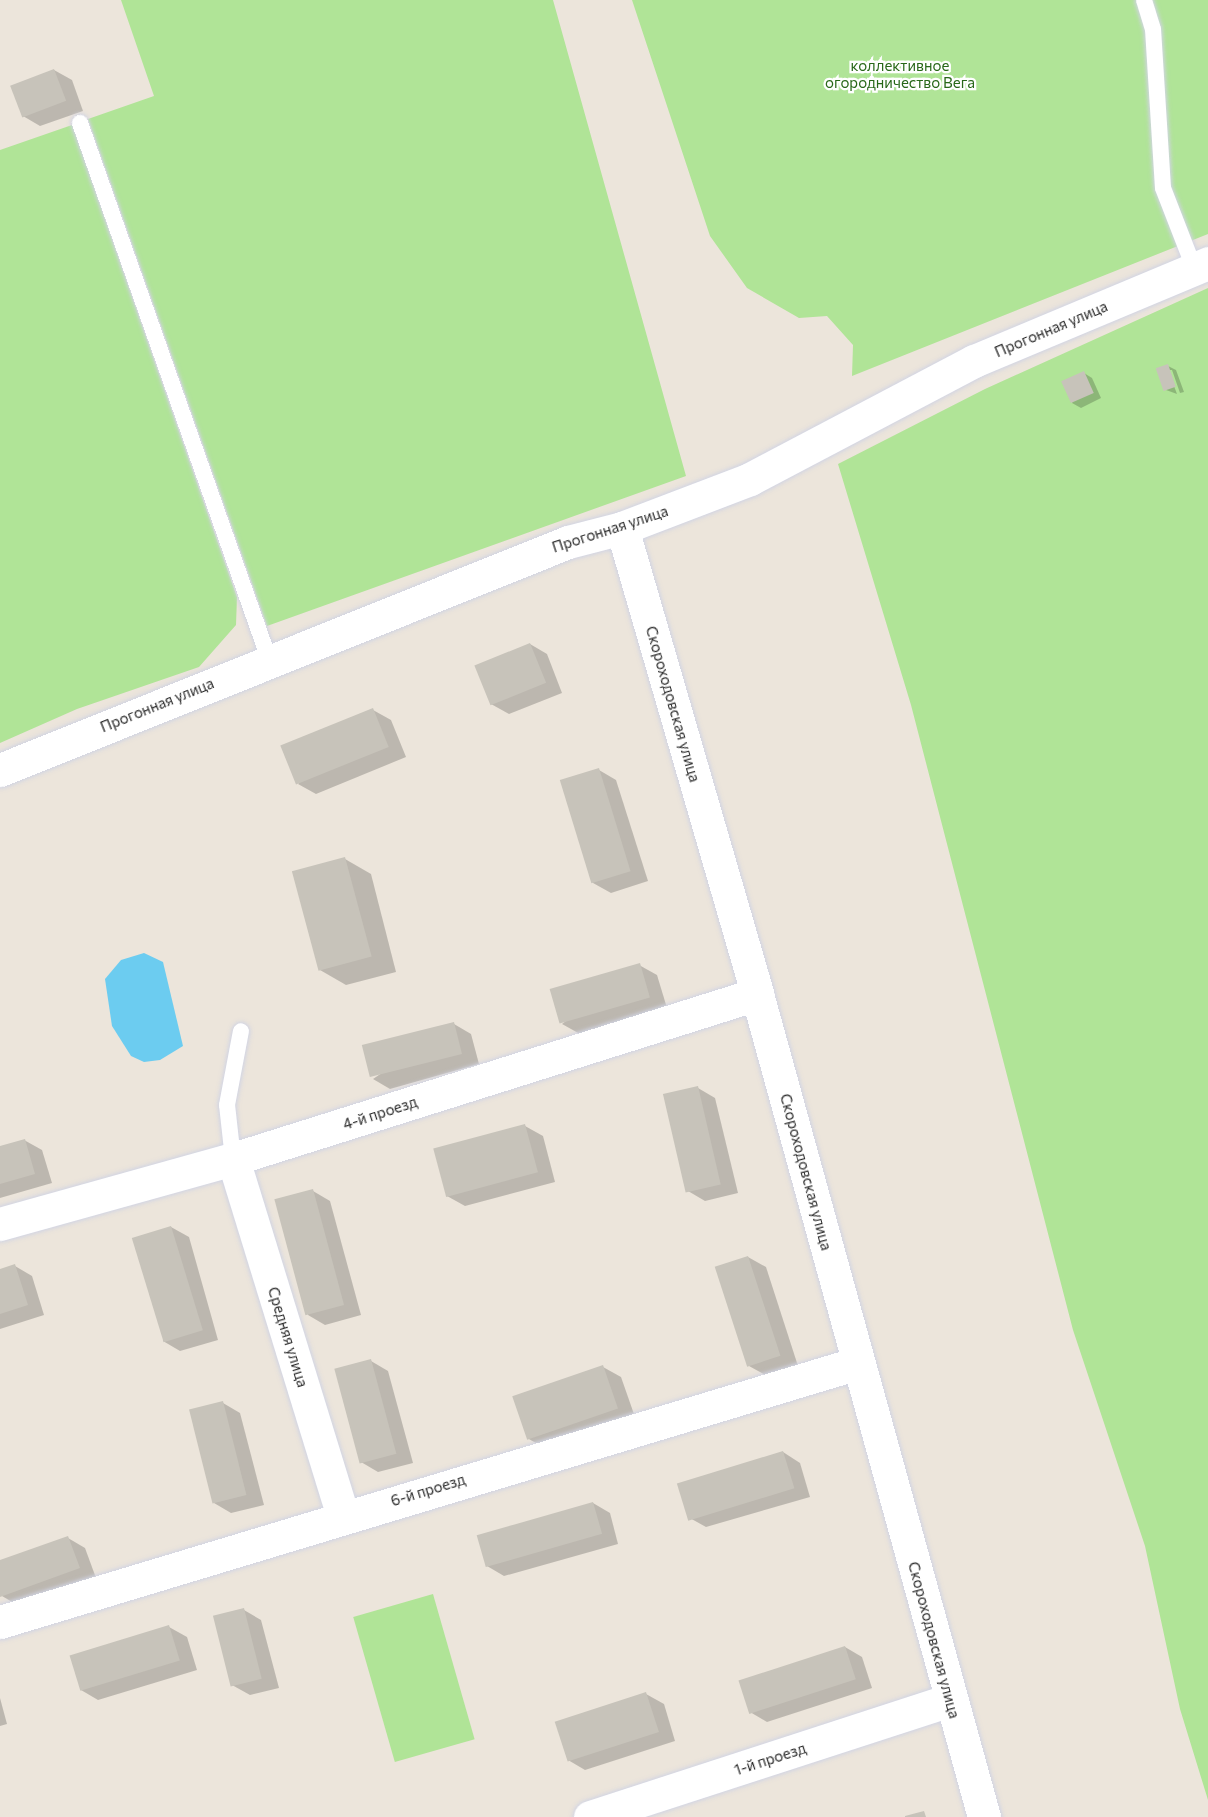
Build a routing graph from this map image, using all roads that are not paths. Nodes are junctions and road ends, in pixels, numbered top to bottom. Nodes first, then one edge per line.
1 (1144, 0) edge
2 (80, 123) dead end
3 (1201, 265) edge
4 (622, 528) junction
5 (269, 659) junction
6 (0, 770) edge
7 (757, 994) junction
8 (241, 1031) dead end
9 (233, 1159) junction
10 (0, 1224) edge
11 (858, 1363) junction
12 (343, 1516) junction
13 (0, 1622) edge
14 (950, 1700) junction
15 (591, 1817) edge
16 (984, 1817) edge

1 - 3 lane
2 - 5 lane
3 - 4 street, Прогонная улица
4 - 5 street, Прогонная улица
4 - 7 street, Скороходовская улица
5 - 6 street, Прогонная улица
7 - 9 street, 4-й проезд
7 - 11 street, Скороходовская улица
8 - 9 lane
9 - 10 street, 4-й проезд
9 - 12 street, Средняя улица
11 - 12 street, 6-й проезд
11 - 14 street, Скороходовская улица
12 - 13 street, 6-й проезд
14 - 15 street, 1-й проезд
14 - 16 street, Скороходовская улица

